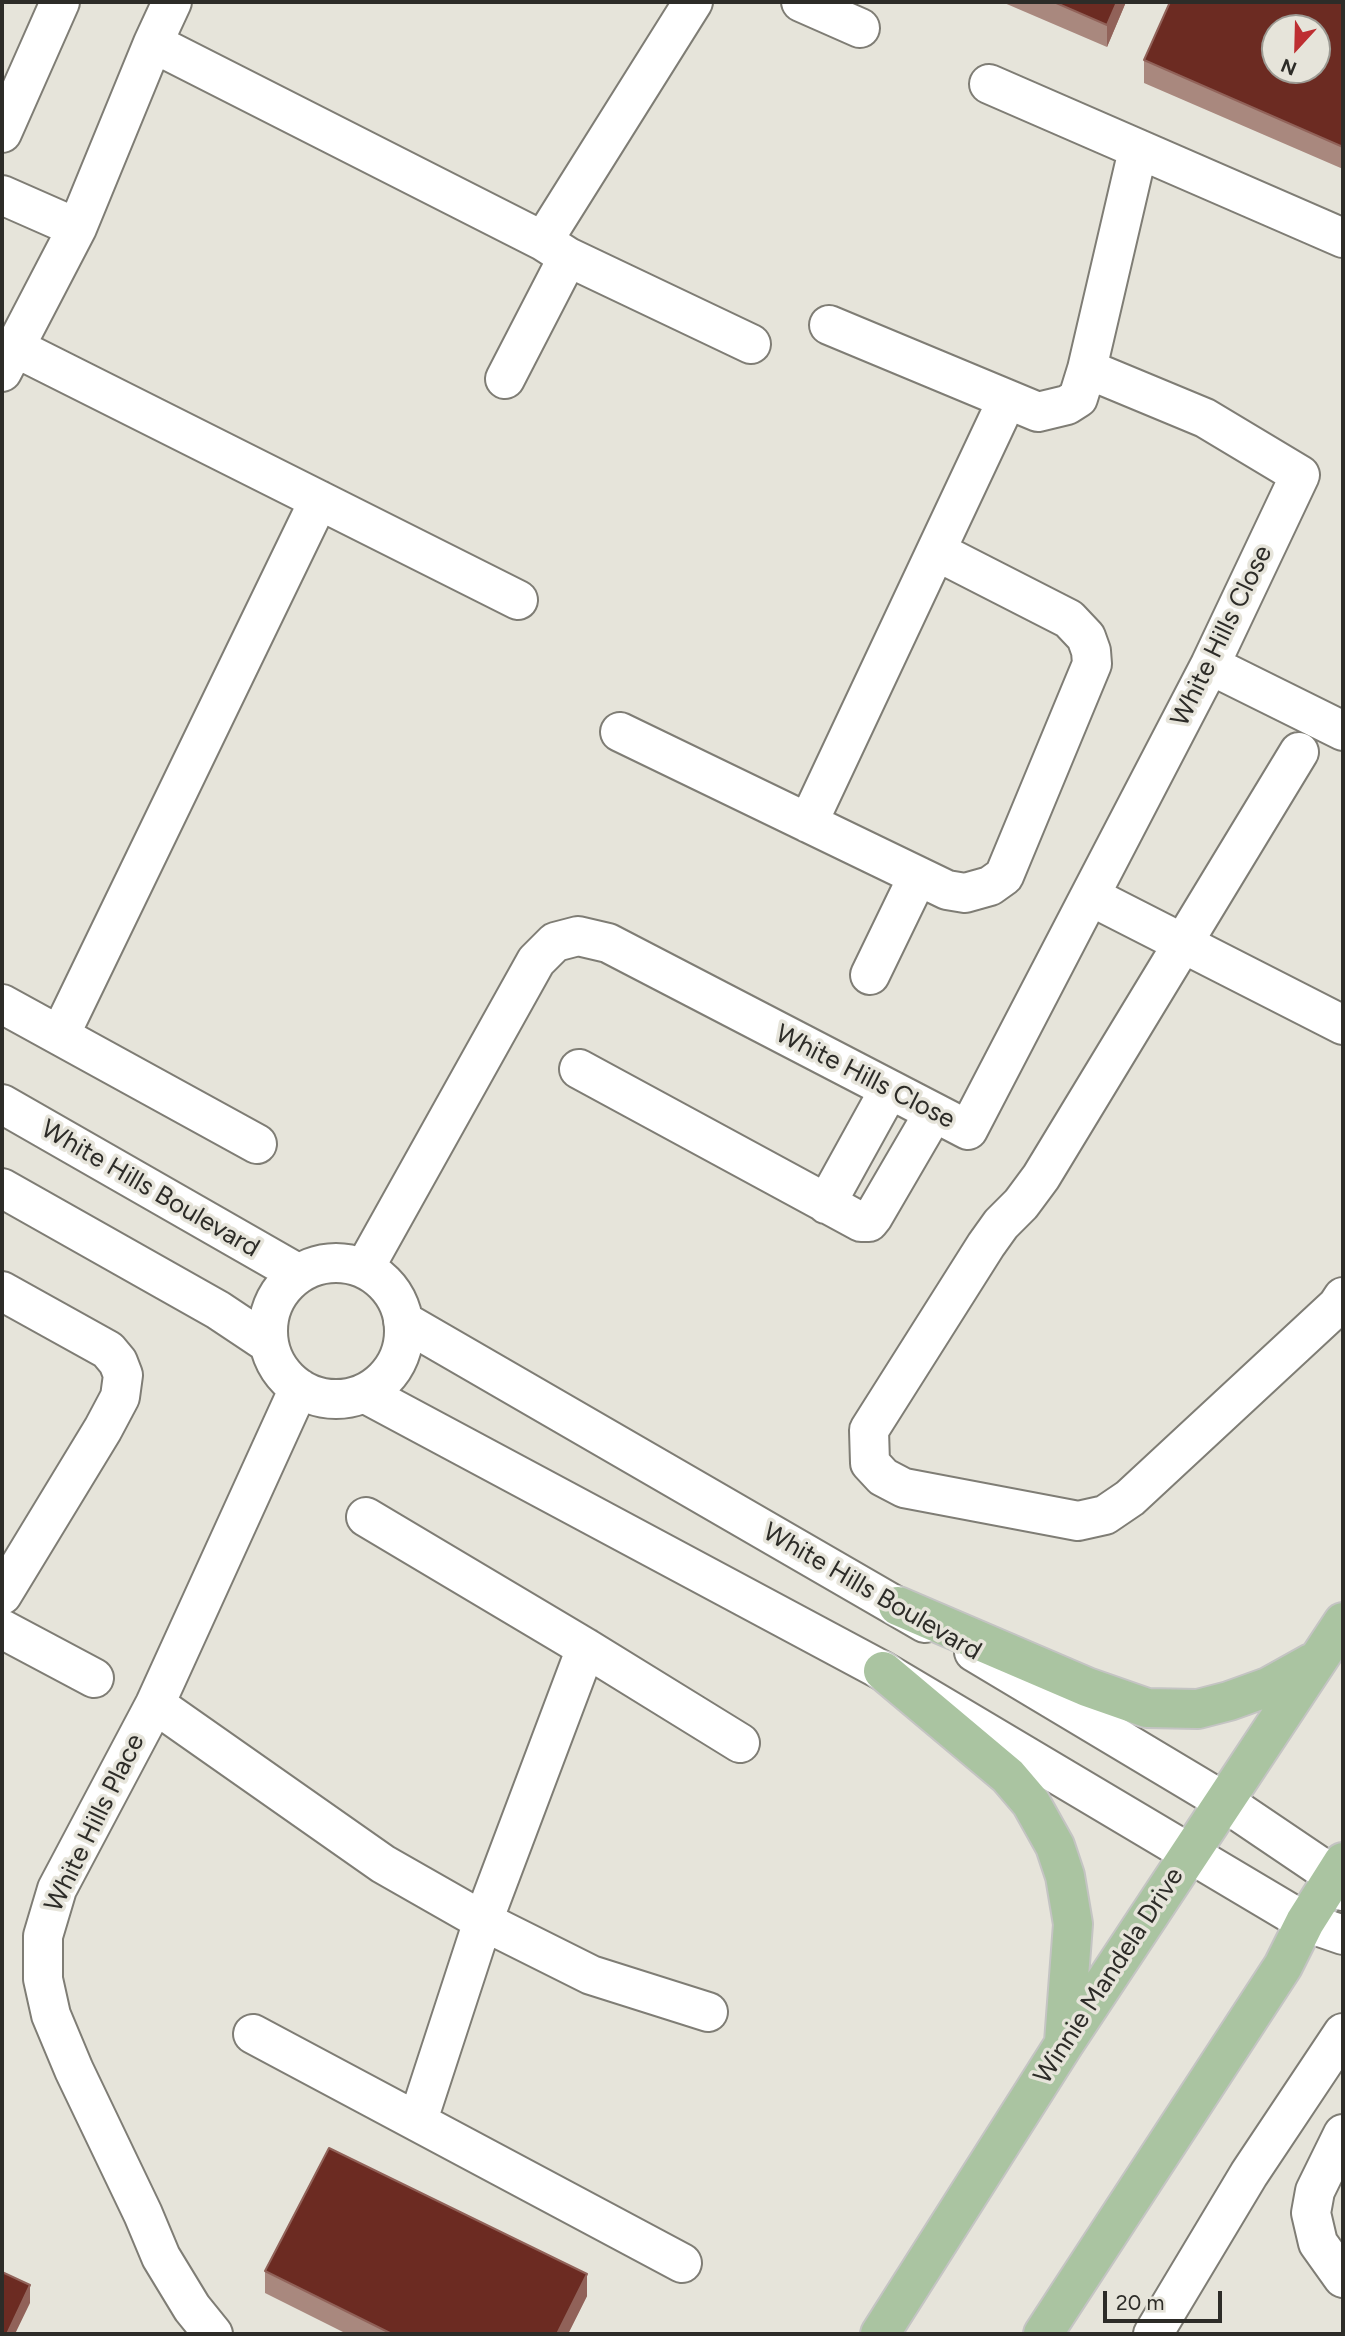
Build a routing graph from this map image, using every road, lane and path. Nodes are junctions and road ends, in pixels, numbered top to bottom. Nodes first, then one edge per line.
1 (60, 2) edge
2 (172, 2) edge
3 (693, 2) edge
4 (801, 2) edge
5 (860, 28) dead end
6 (153, 43) junction
7 (989, 84) dead end
8 (2, 133) edge
9 (1138, 150) junction
10 (2, 195) edge
11 (77, 228) junction
12 (1343, 238) edge
13 (556, 249) junction
14 (829, 325) dead end
15 (751, 344) dead end
16 (8, 359) edge
17 (1087, 369) junction
18 (505, 379) dead end
19 (1007, 400) junction
20 (319, 500) junction
21 (936, 551) junction
22 (518, 600) dead end
23 (1210, 665) junction
24 (1343, 731) edge
25 (620, 732) dead end
26 (1299, 752) dead end
27 (808, 823) junction
28 (918, 876) junction
29 (1090, 896) junction
30 (1184, 943) junction
31 (870, 975) dead end
32 (2, 1004) edge
33 (1343, 1024) edge
34 (60, 1035) junction
35 (579, 1069) dead end
36 (889, 1090) junction
37 (2, 1104) edge
38 (933, 1114) junction
39 (257, 1144) dead end
40 (2, 1188) edge
41 (826, 1204) junction
42 (364, 1269) junction
43 (299, 1274) junction
44 (2, 1291) edge
45 (1343, 1297) edge
46 (403, 1321) junction
47 (269, 1344) junction
48 (299, 1388) junction
49 (364, 1393) junction
50 (366, 1517) dead end
51 (2, 1595) edge
52 (898, 1606) junction
53 (1343, 1622) edge
54 (2, 1629) edge
55 (586, 1647) junction
56 (1319, 1658) junction
57 (883, 1671) junction
58 (94, 1678) dead end
59 (155, 1704) junction
60 (740, 1743) dead end
61 (1223, 1801) junction
62 (1189, 1852) junction
63 (1340, 1876) edge
64 (482, 1921) junction
65 (1304, 1922) junction
66 (1343, 1934) edge
67 (708, 2012) dead end
68 (1343, 2033) edge
69 (253, 2034) dead end
70 (1064, 2044) junction
71 (418, 2120) junction
72 (1343, 2134) edge
73 (682, 2263) dead end
74 (1343, 2277) edge
75 (213, 2334) edge
76 (880, 2334) edge
77 (1043, 2334) edge
78 (1153, 2334) edge

1 - 8 street
2 - 6 street
3 - 13 street
4 - 5 street
6 - 11 street
6 - 13 street
7 - 9 street
9 - 12 street
9 - 17 street
10 - 11 street
11 - 16 street
13 - 15 street
13 - 18 street
14 - 19 street
16 - 20 street
17 - 19 street
17 - 23 street, White Hills Close
19 - 21 street
20 - 22 street
20 - 34 street
21 - 27 street
21 - 28 street
23 - 24 street
23 - 29 street, White Hills Close
25 - 27 street
26 - 30 street
27 - 28 street
28 - 31 street
29 - 30 street
29 - 38 street, White Hills Close
30 - 33 street
30 - 45 street
32 - 34 street
34 - 39 street
35 - 41 street
36 - 38 street, White Hills Close
36 - 41 street
36 - 42 street, White Hills Close
37 - 43 street, White Hills Boulevard
38 - 41 street
40 - 47 street
42 - 43 street
42 - 46 street
43 - 47 street
44 - 51 street
46 - 49 street
46 - 52 street, White Hills Boulevard
47 - 48 street
48 - 49 street
48 - 59 street, White Hills Place
49 - 57 street
50 - 55 street
52 - 56 main road
52 - 61 street, White Hills Boulevard
53 - 56 main road, Winnie Mandela Drive
54 - 58 street
55 - 60 street
55 - 64 street
56 - 61 main road, Winnie Mandela Drive
57 - 62 street
57 - 70 main road
59 - 64 street
59 - 75 street, White Hills Place
61 - 62 main road, Winnie Mandela Drive
61 - 63 street, White Hills Boulevard
62 - 65 street
62 - 70 main road, Winnie Mandela Drive
63 - 65 main road
64 - 67 street
64 - 71 street
65 - 66 street
65 - 77 main road
68 - 78 street
69 - 71 street
70 - 76 main road, Winnie Mandela Drive
71 - 73 street
72 - 74 street

